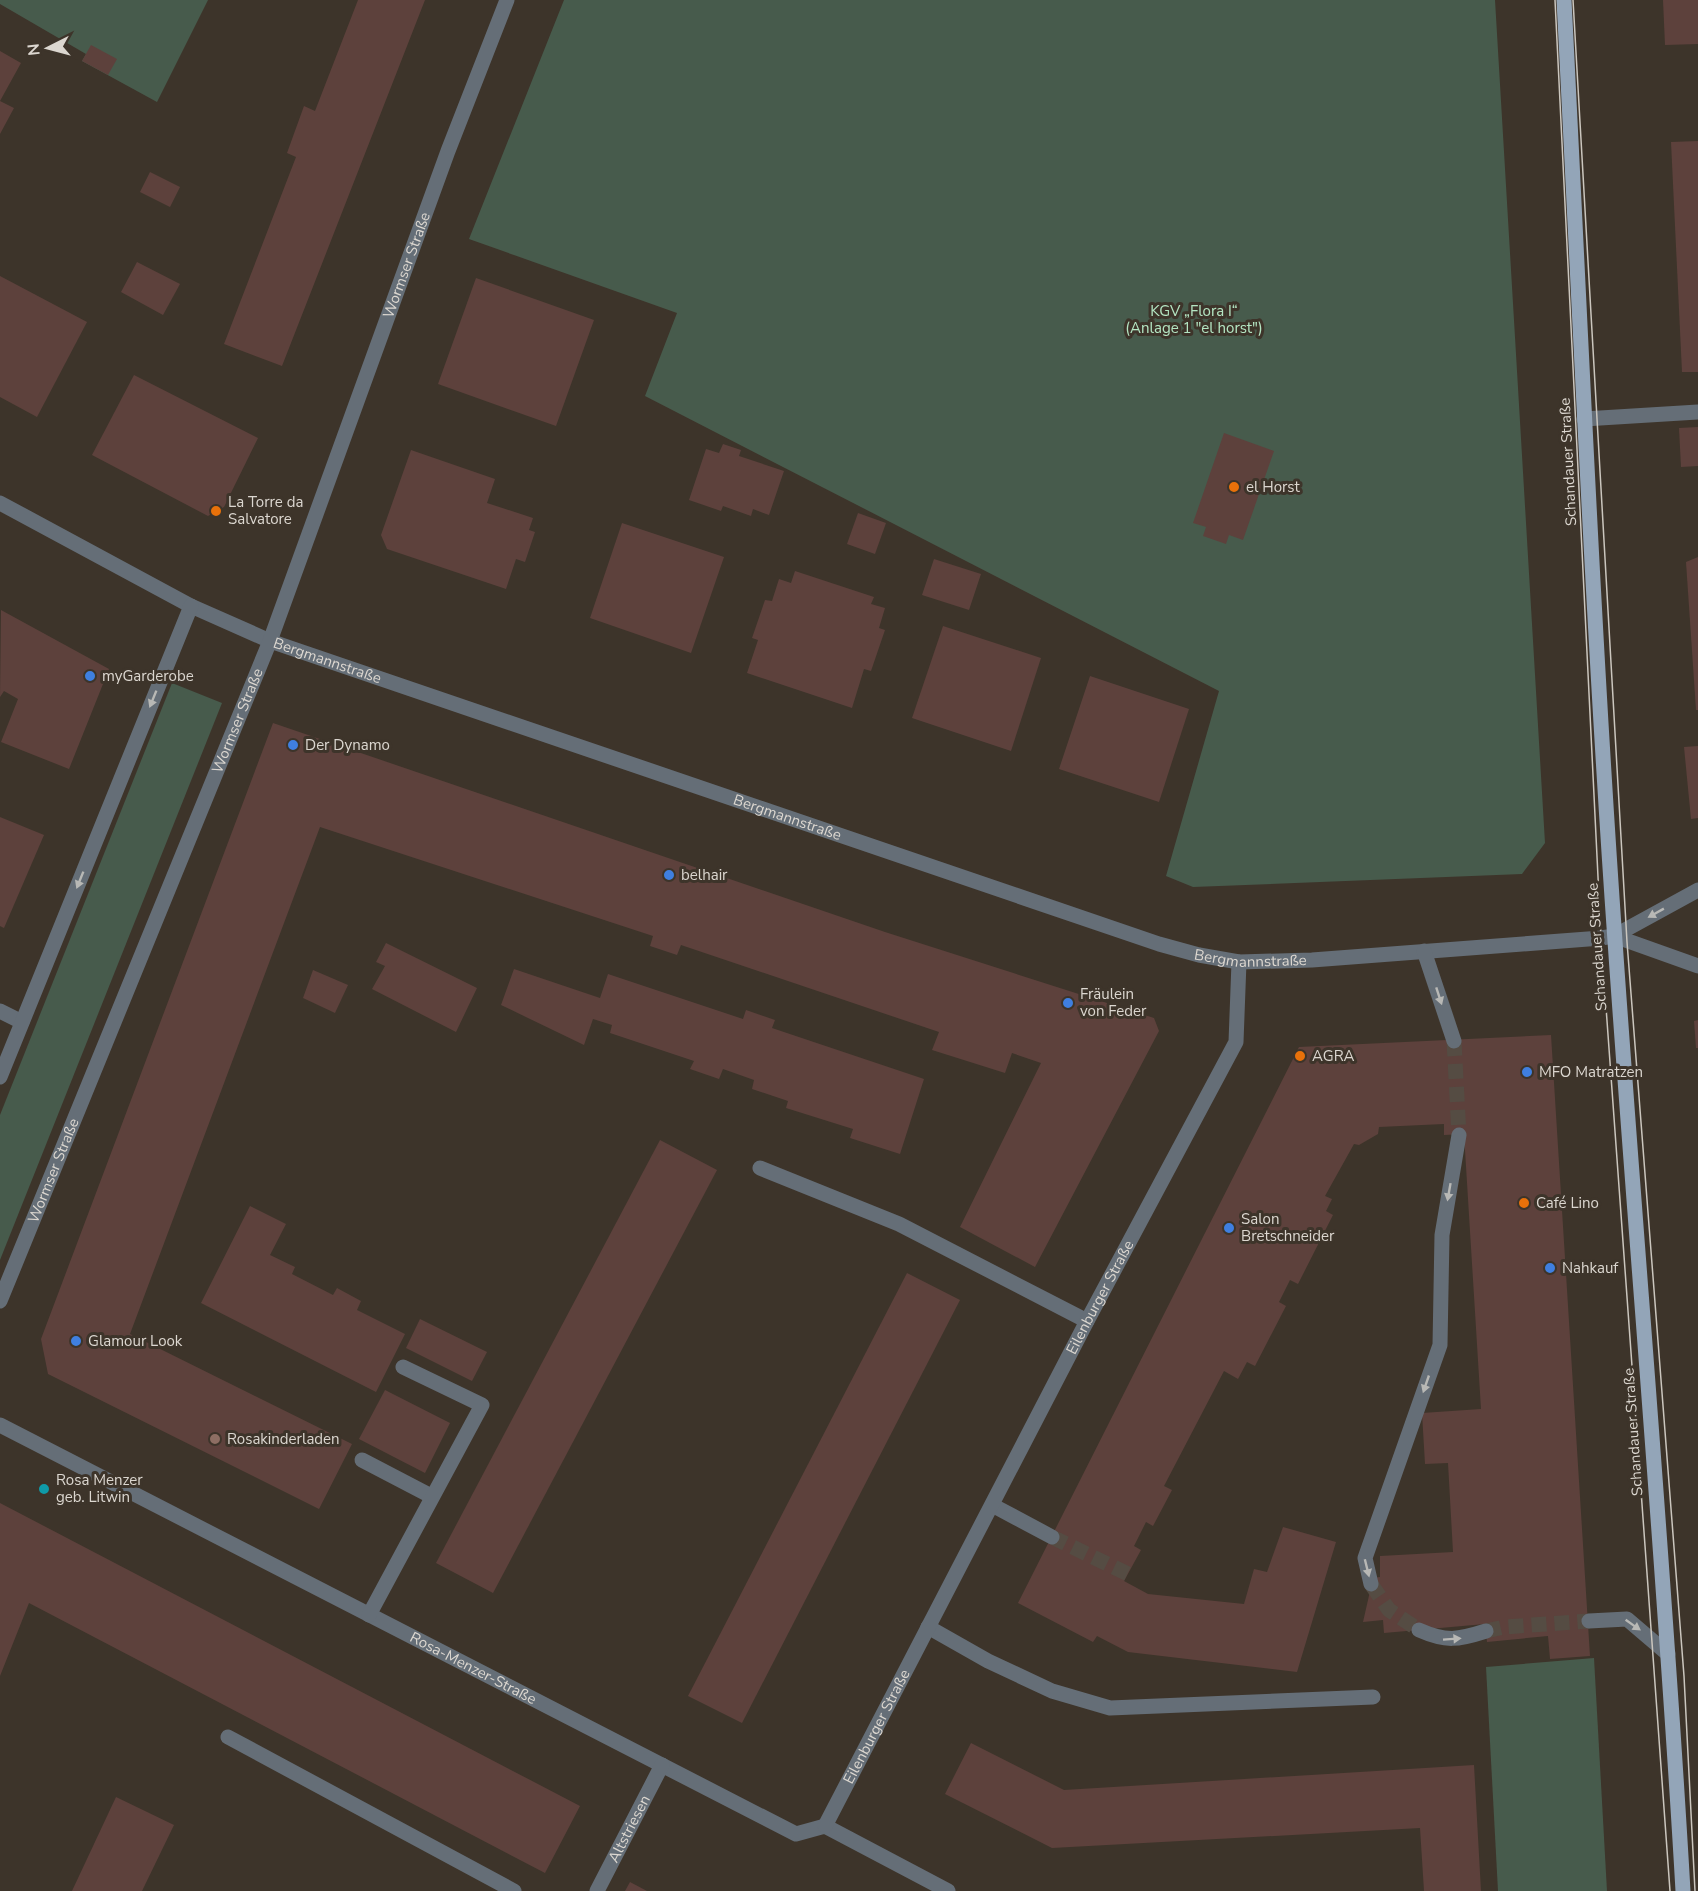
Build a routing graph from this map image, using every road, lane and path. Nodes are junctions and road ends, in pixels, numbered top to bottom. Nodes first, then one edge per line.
1 (507, 0) edge
2 (1564, 0) edge
3 (1698, 412) edge
4 (1584, 418) junction
5 (0, 504) edge
6 (191, 606) junction
7 (270, 641) junction
8 (1698, 890) edge
9 (1614, 936) junction
10 (1424, 951) junction
11 (1239, 962) junction
12 (1698, 966) edge
13 (0, 1011) edge
14 (22, 1022) junction
15 (1454, 1041) tunnel mouth
16 (0, 1077) edge
17 (1459, 1135) tunnel mouth
18 (760, 1168) dead end
19 (0, 1301) edge
20 (1087, 1321) junction
21 (403, 1367) dead end
22 (0, 1425) edge
23 (362, 1460) dead end
24 (431, 1496) junction
25 (992, 1505) junction
26 (1052, 1536) tunnel mouth
27 (1371, 1584) tunnel mouth
28 (369, 1615) junction
29 (1589, 1621) tunnel mouth
30 (928, 1627) junction
31 (1419, 1630) tunnel mouth
32 (1486, 1631) tunnel mouth
33 (1668, 1654) junction
34 (1373, 1697) dead end
35 (228, 1737) dead end
36 (662, 1765) junction
37 (825, 1826) junction
38 (513, 1891) edge
39 (597, 1891) edge
40 (948, 1891) edge
41 (1683, 1891) edge

1 - 7 street, Wormser Straße
2 - 4 main road, Schandauer Straße
3 - 4 street
4 - 9 main road, Schandauer Straße
5 - 6 street, Bergmannstraße
6 - 7 street, Bergmannstraße
6 -> 14 street
7 - 11 street, Bergmannstraße
7 - 19 street, Wormser Straße
8 -> 9 street, Bergmannstraße
9 - 10 street, Bergmannstraße
9 - 12 street, Bergmannstraße
9 - 33 main road, Schandauer Straße
10 - 11 street, Bergmannstraße
10 -> 15 street
11 - 20 street, Eilenburger Straße
13 - 14 street
14 - 16 street
17 -> 27 street
18 - 20 street
20 - 25 street, Eilenburger Straße
21 - 24 street
22 - 28 street, Rosa-Menzer-Straße
23 - 24 street
24 - 28 street
25 - 26 street
25 - 30 street, Eilenburger Straße
28 - 36 street, Rosa-Menzer-Straße
29 -> 33 street
30 - 34 street
30 - 37 street, Eilenburger Straße
31 -> 32 street
33 - 41 main road, Schandauer Straße
35 - 38 street
36 - 37 street, Rosa-Menzer-Straße
36 - 39 street, Altstriesen
37 - 40 street

